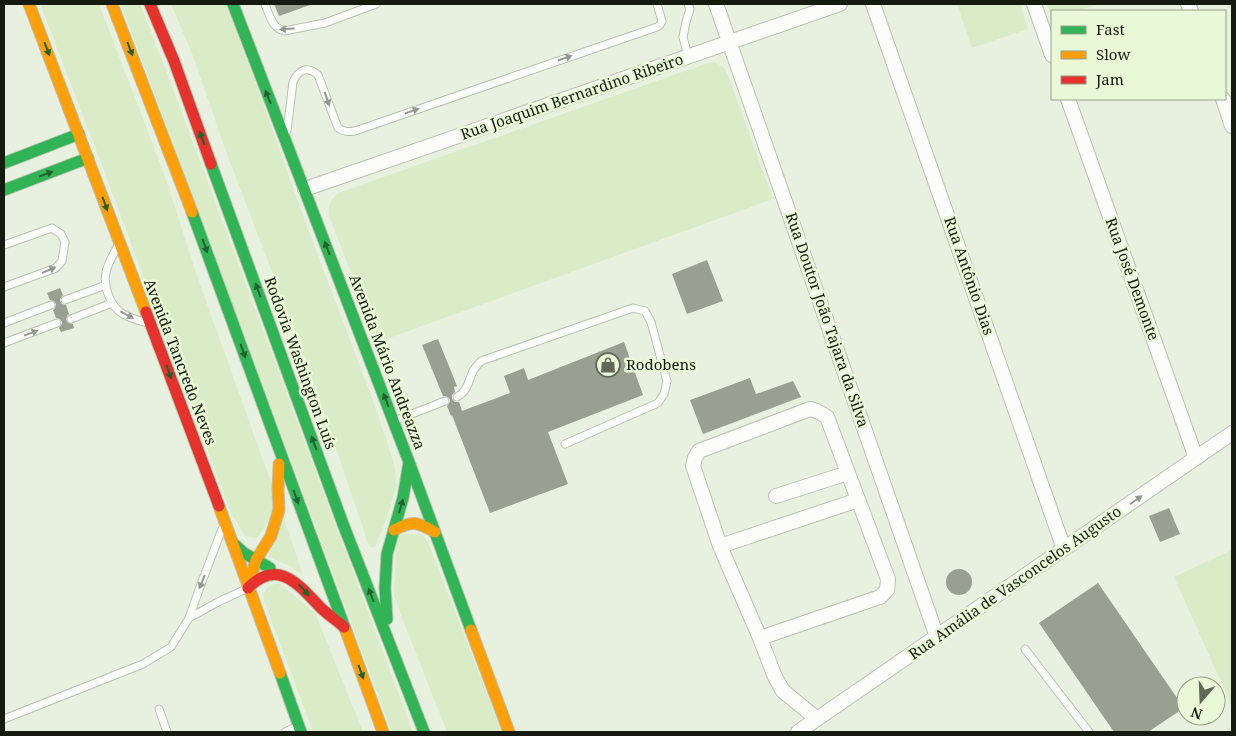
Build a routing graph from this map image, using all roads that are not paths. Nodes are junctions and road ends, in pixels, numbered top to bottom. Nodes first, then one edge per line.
1 (29, 4) edge
2 (112, 4) edge
3 (150, 4) edge
4 (233, 4) edge
5 (265, 4) edge
6 (376, 4) edge
7 (657, 4) edge
8 (688, 4) edge
9 (716, 4) edge
10 (840, 4) edge
11 (873, 4) edge
12 (1034, 4) edge
13 (729, 42) junction
14 (1051, 52) edge
15 (688, 56) junction
16 (1068, 100) edge
17 (1222, 100) edge
18 (1232, 126) edge
19 (79, 134) junction
20 (286, 142) junction
21 (88, 158) junction
22 (4, 163) edge
23 (4, 190) edge
24 (304, 190) junction
25 (119, 242) junction
26 (4, 245) edge
27 (106, 285) junction
28 (4, 287) edge
29 (65, 300) dead end
30 (112, 304) junction
31 (51, 305) dead end
32 (71, 319) dead end
33 (4, 323) edge
34 (57, 324) dead end
35 (151, 324) junction
36 (4, 343) edge
37 (457, 397) dead end
38 (445, 401) dead end
39 (394, 421) junction
40 (1232, 433) edge
41 (565, 444) dead end
42 (279, 451) junction
43 (1196, 458) junction
44 (409, 462) junction
45 (848, 473) junction
46 (776, 496) dead end
47 (858, 500) junction
48 (224, 523) junction
49 (394, 530) junction
50 (435, 532) junction
51 (232, 542) junction
52 (720, 546) junction
53 (1064, 549) junction
54 (256, 560) junction
55 (283, 575) junction
56 (248, 588) junction
57 (189, 618) junction
58 (344, 626) junction
59 (937, 637) junction
60 (760, 638) junction
61 (389, 640) junction
62 (1025, 649) dead end
63 (159, 709) dead end
64 (4, 719) edge
65 (817, 719) junction
66 (299, 729) edge
67 (167, 732) edge
68 (285, 732) edge
69 (383, 732) edge
70 (424, 732) edge
71 (509, 732) edge
72 (798, 732) edge
73 (1089, 732) edge

1 -> 19 main road, Avenida Tancredo Neves
2 -> 42 main road
61 -> 3 main road, Rodovia Washington Luís
20 -> 4 main road, Avenida Mário Andreazza
6 -> 5 lane
20 -> 7 lane
8 - 15 lane
9 - 13 street, Rua Doutor João Tajara da Silva
10 - 13 street, Rua Joaquim Bernardino Ribeiro
11 - 53 street, Rua Antônio Dias
12 - 14 street
13 - 15 street, Rua Joaquim Bernardino Ribeiro
13 - 59 street, Rua Doutor João Tajara da Silva
15 - 24 street, Rua Joaquim Bernardino Ribeiro
16 - 43 street, Rua José Demonte
17 - 18 street
19 - 21 main road, Avenida Tancredo Neves
19 - 22 main road
20 - 24 main road, Avenida Mário Andreazza
23 -> 21 main road
21 -> 25 main road, Avenida Tancredo Neves
39 -> 24 main road, Avenida Mário Andreazza
25 - 27 lane
25 - 35 main road, Avenida Tancredo Neves
28 -> 26 lane
27 - 29 lane
27 - 30 lane
30 - 32 lane
30 -> 35 lane
31 - 33 lane
36 -> 34 lane
35 -> 48 main road, Avenida Tancredo Neves
37 - 41 lane
38 - 39 lane
39 - 44 main road, Avenida Mário Andreazza
40 - 43 street, Rua Amália de Vasconcelos Augusto
42 - 54 main road
42 -> 58 main road
53 -> 43 street, Rua Amália de Vasconcelos Augusto
49 -> 44 main road
44 - 50 main road, Avenida Mário Andreazza
45 - 46 street
45 - 47 street
45 - 52 street
47 - 52 street
47 - 60 street
48 - 51 main road, Avenida Tancredo Neves
48 -> 57 lane
49 - 50 main road
49 - 61 main road
50 - 71 main road, Avenida Mário Andreazza
51 - 54 main road
51 - 56 main road, Avenida Tancredo Neves
52 - 60 street
53 - 59 street, Rua Amália de Vasconcelos Augusto
54 - 55 main road
54 - 56 main road
55 - 56 main road
55 -> 58 main road
56 - 57 lane
56 - 66 main road, Avenida Tancredo Neves
57 - 64 lane
58 -> 69 main road
59 - 65 street, Rua Amália de Vasconcelos Augusto
60 - 65 street
61 - 70 main road, Rodovia Washington Luís
62 - 73 lane
63 - 67 lane
65 - 72 street, Rua Amália de Vasconcelos Augusto
66 - 68 lane

